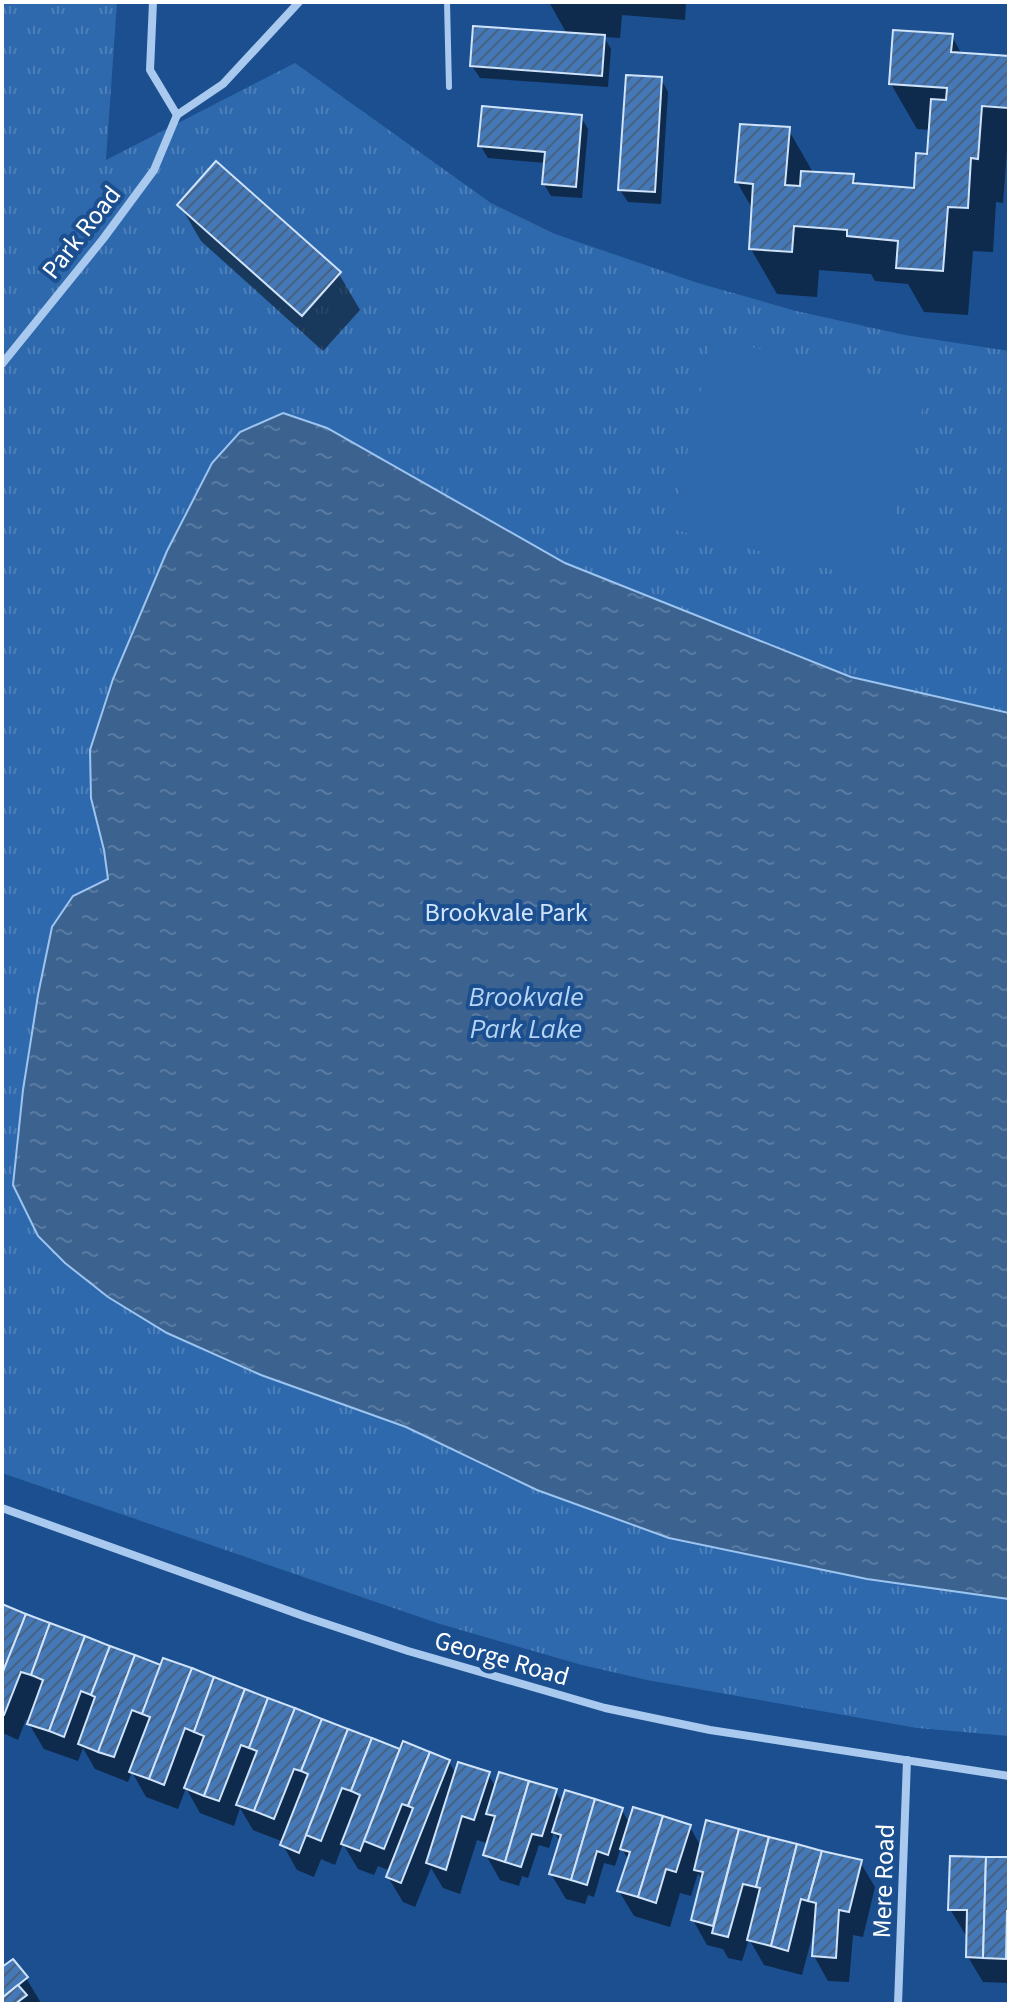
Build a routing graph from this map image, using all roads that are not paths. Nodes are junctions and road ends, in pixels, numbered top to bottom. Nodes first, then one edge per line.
1 (153, 2) edge
2 (299, 2) edge
3 (447, 2) edge
4 (449, 87) dead end
5 (177, 115) junction
6 (2, 364) edge
7 (2, 1508) edge
8 (907, 1760) junction
9 (1009, 1776) edge
10 (898, 2004) edge

1 - 5 street
2 - 5 street
3 - 4 lane
5 - 6 street, Park Road
7 - 8 street, George Road
8 - 9 street, George Road
8 - 10 street, Mere Road

